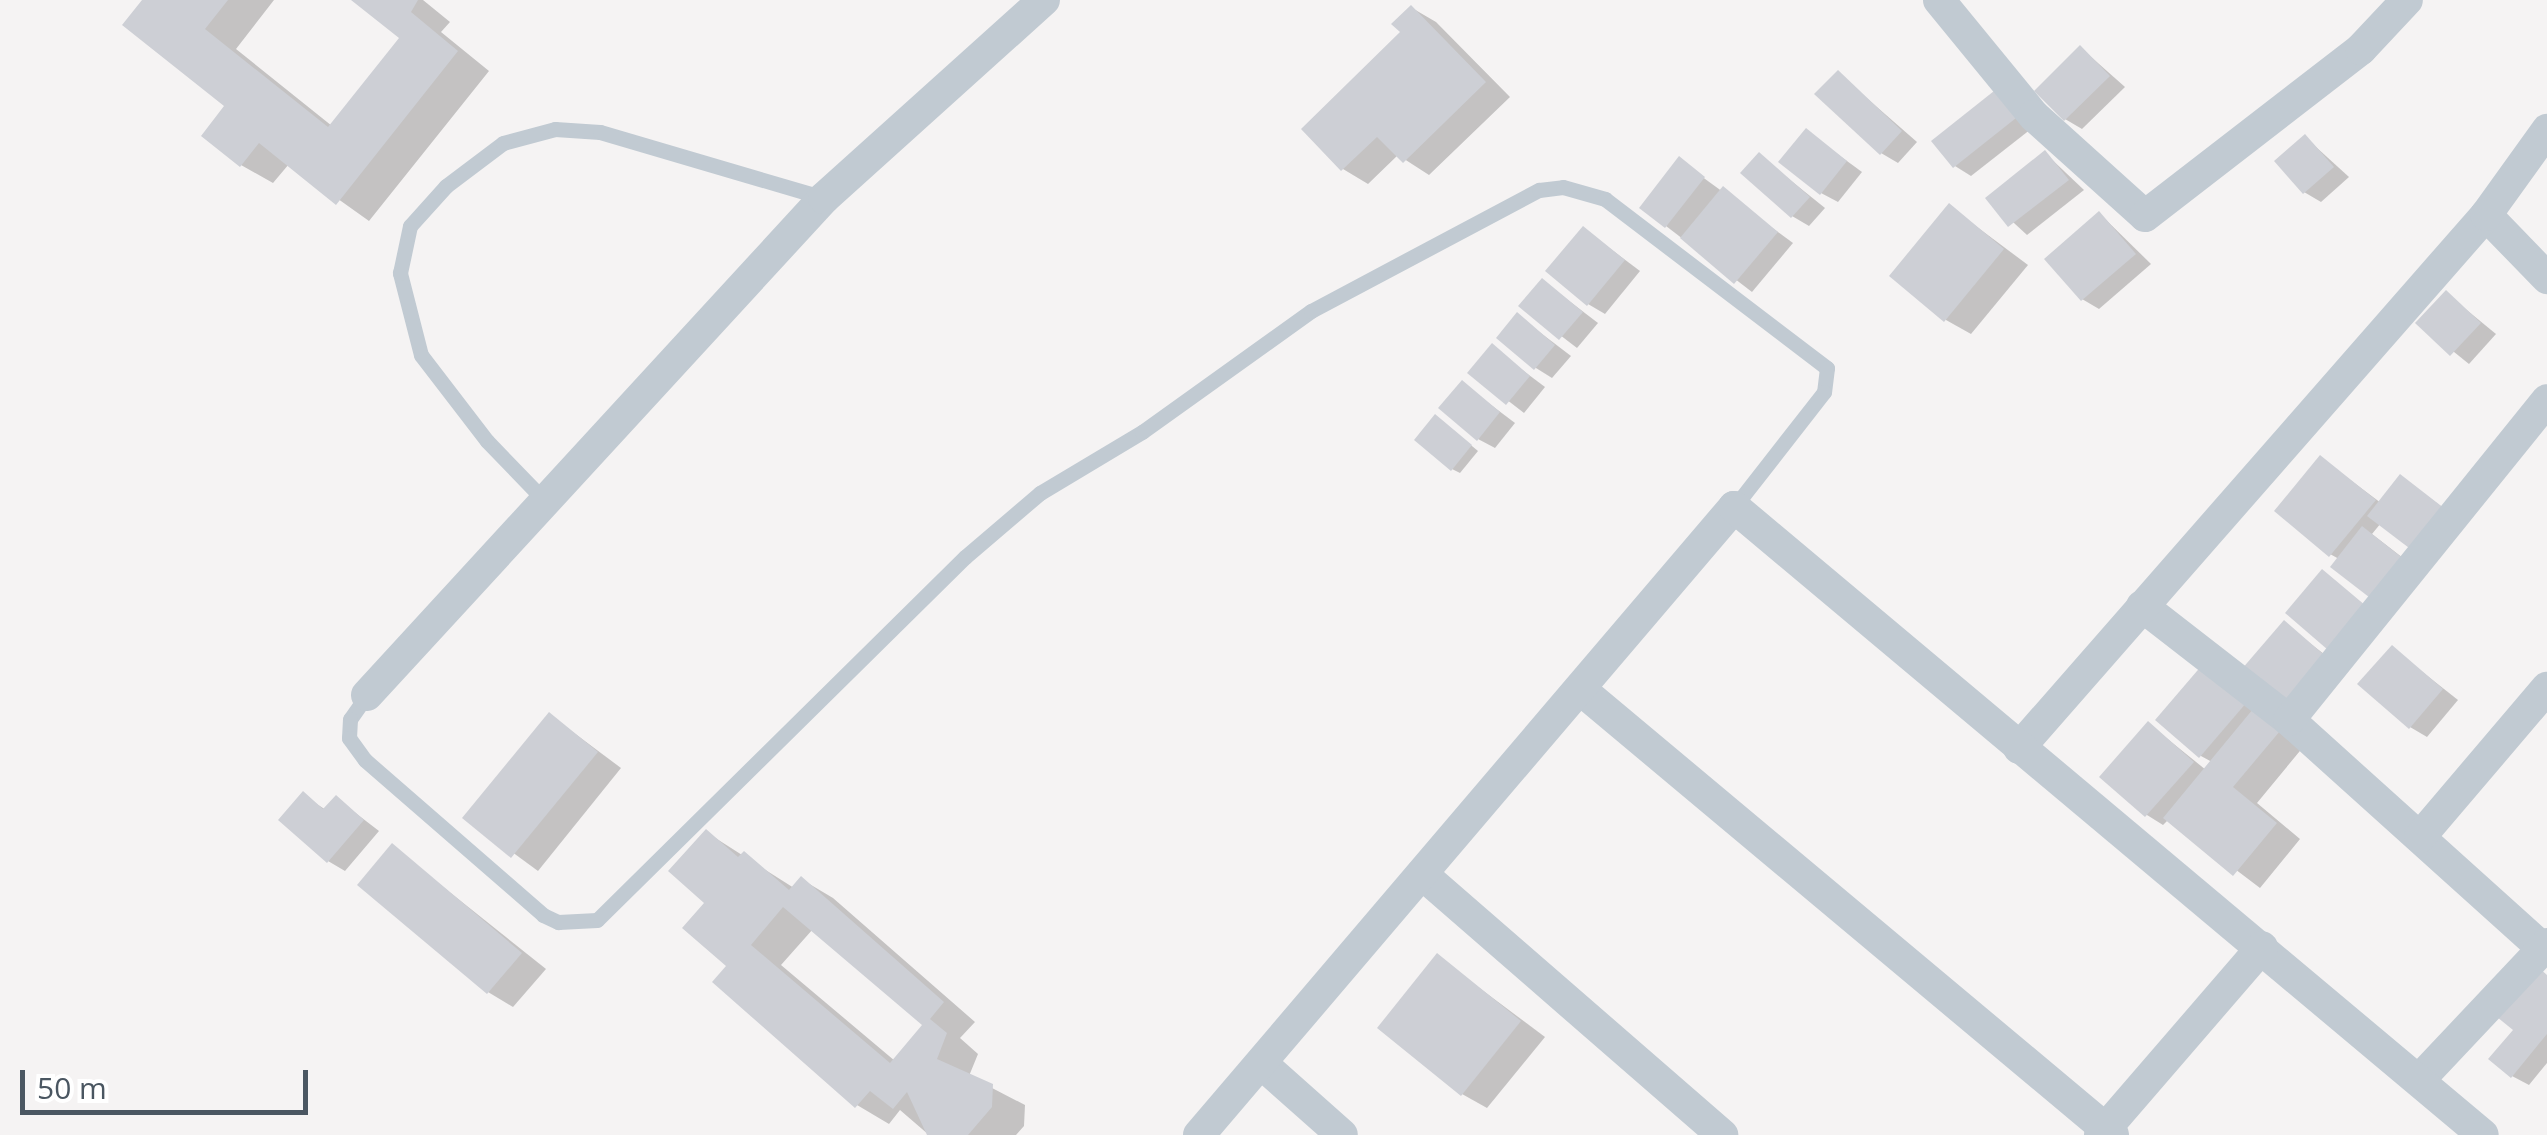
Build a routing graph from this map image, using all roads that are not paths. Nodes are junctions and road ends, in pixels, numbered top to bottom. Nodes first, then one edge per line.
1 (1044, 0) edge
2 (1940, 0) edge
3 (2407, 0) edge
4 (2547, 130) edge
5 (824, 198) junction
6 (2486, 215) junction
7 (2547, 278) edge
8 (2547, 400) edge
9 (544, 500) junction
10 (1734, 507) junction
11 (2142, 606) junction
12 (2547, 688) edge
13 (1580, 689) junction
14 (368, 695) joint
15 (2289, 720) junction
16 (2019, 748) junction
17 (2420, 837) junction
18 (1422, 874) junction
19 (2545, 946) edge
20 (2262, 948) junction
21 (1260, 1062) junction
22 (2419, 1080) junction
23 (2106, 1133) edge
24 (1199, 1135) edge
25 (1342, 1135) edge
26 (1722, 1135) edge
27 (2482, 1135) edge

1 - 5 street
2 - 3 street
4 - 6 street
5 - 9 street
5 - 9 lane
6 - 7 street
6 - 11 street
8 - 15 street
9 - 14 street
10 - 13 street
10 - 14 lane
10 - 16 street
11 - 15 street
11 - 16 street
12 - 17 street
13 - 18 street
13 - 23 street
15 - 17 street
16 - 20 street
17 - 19 street
18 - 21 street
18 - 26 street
19 - 22 street
20 - 22 street
20 - 23 street
21 - 24 street
21 - 25 street
22 - 27 street

